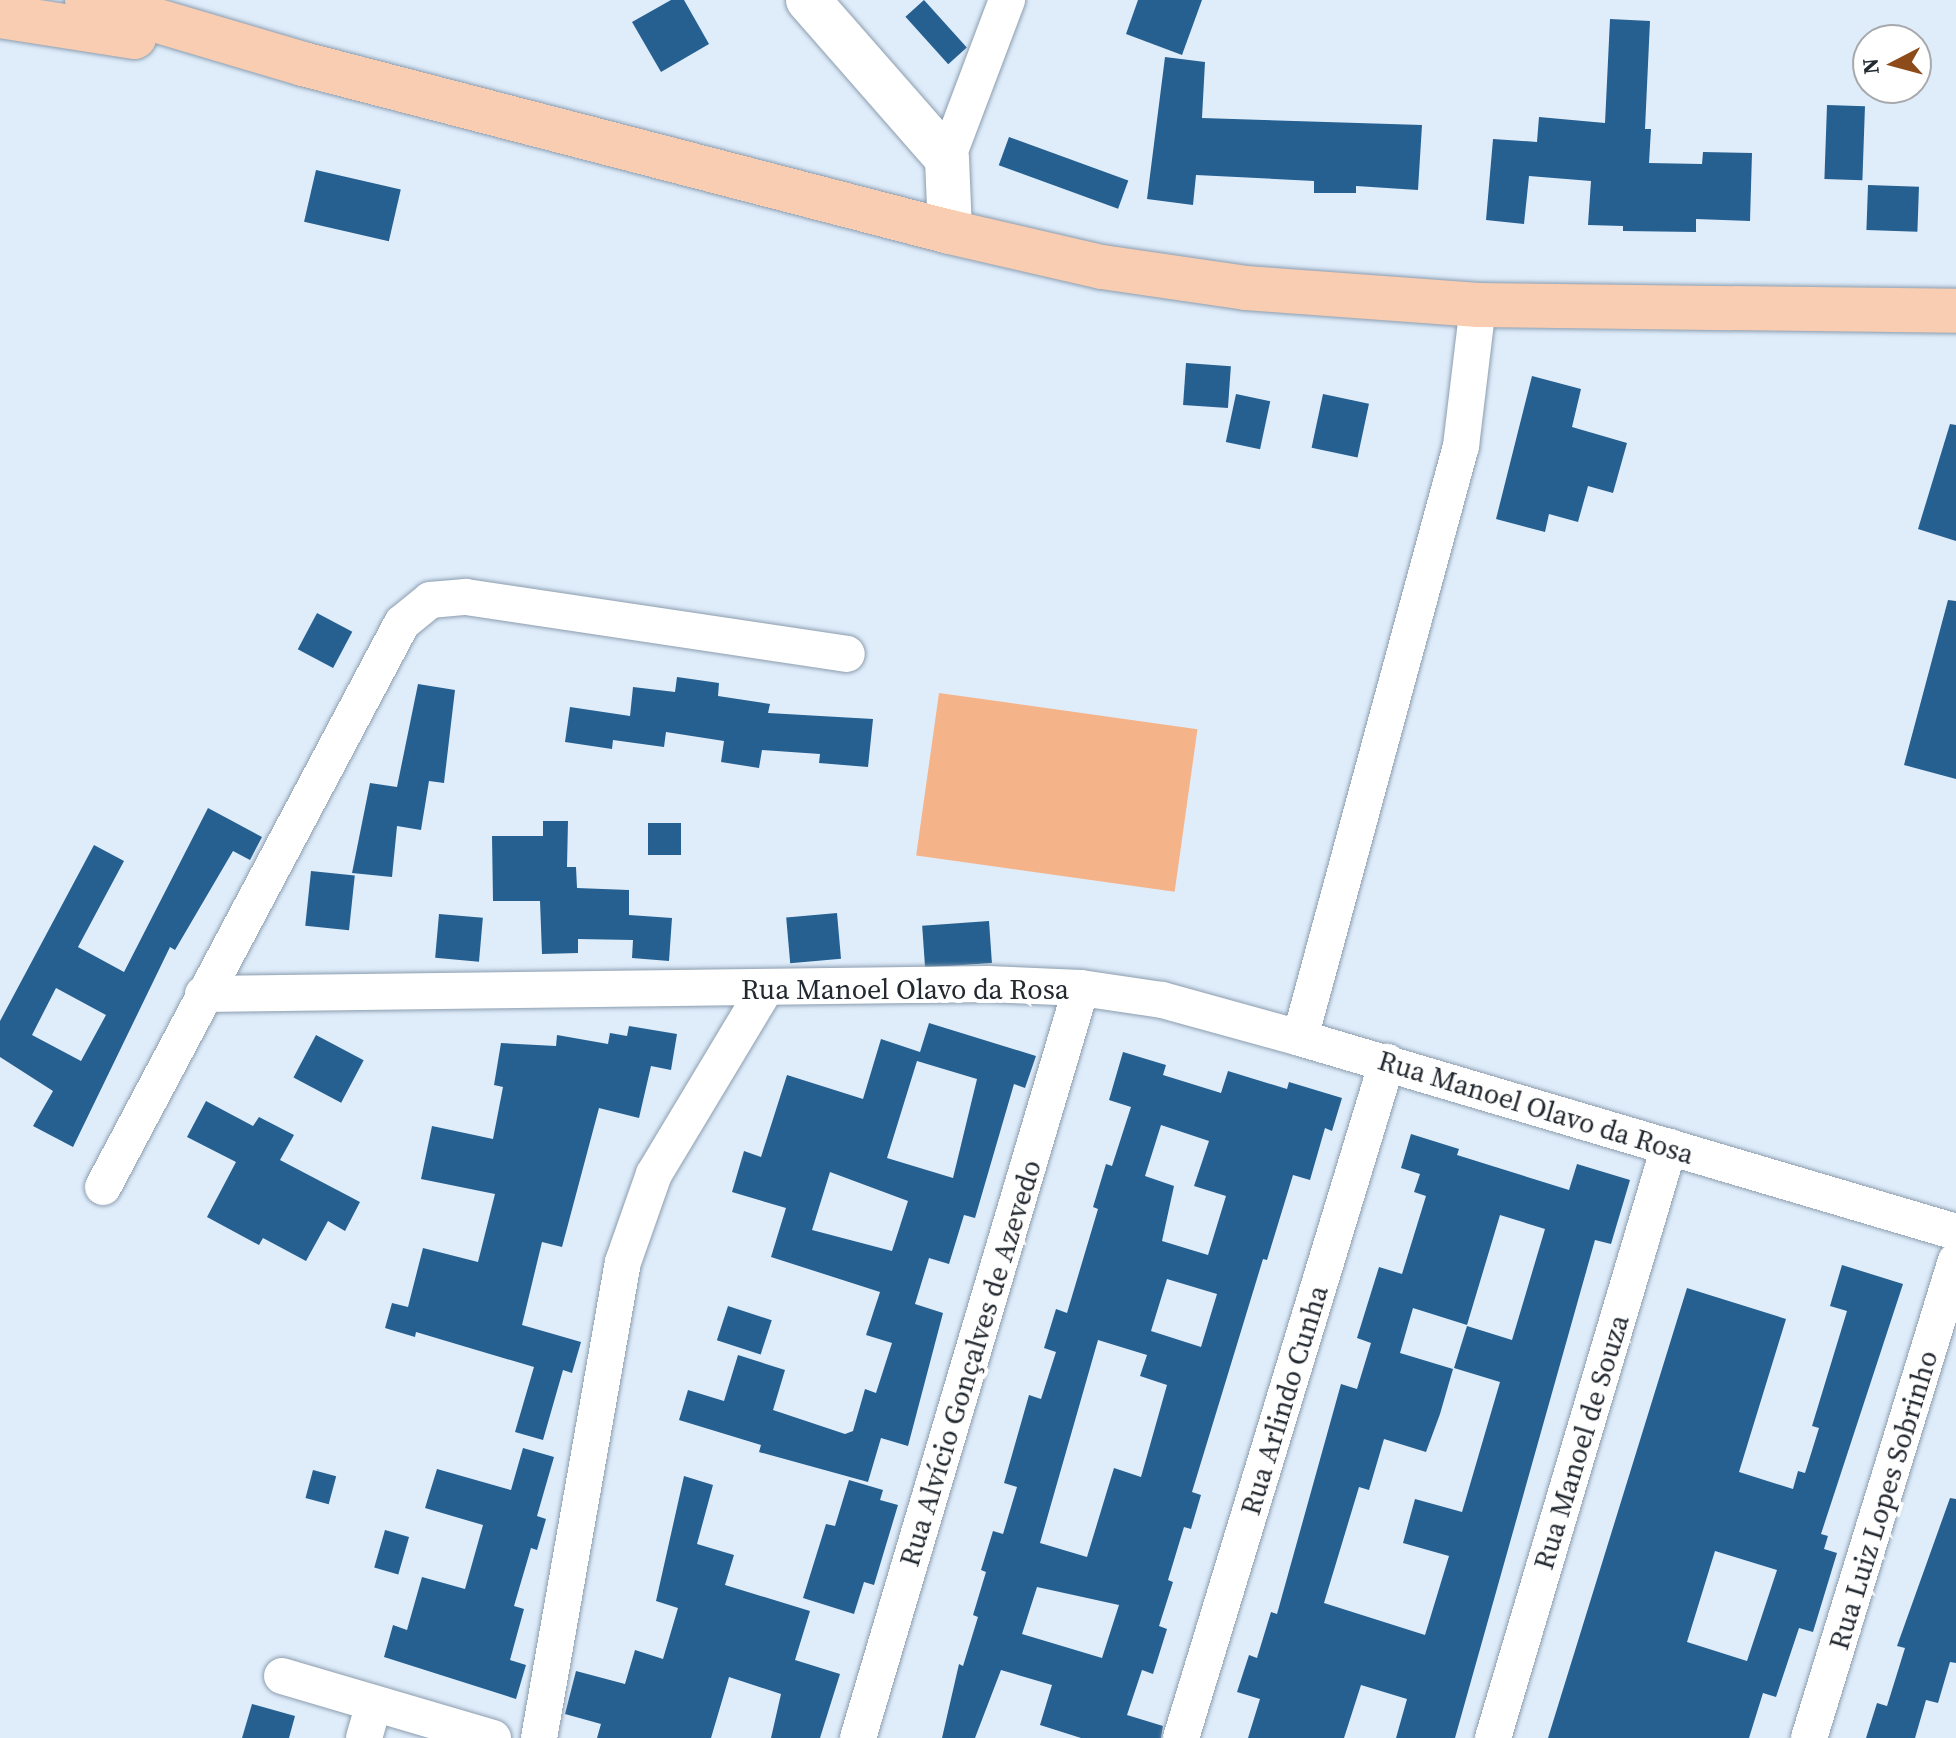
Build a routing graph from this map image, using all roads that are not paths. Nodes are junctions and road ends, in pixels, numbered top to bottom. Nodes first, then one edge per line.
1 (87, 0) edge
2 (808, 0) edge
3 (1007, 0) edge
4 (0, 16) edge
5 (303, 64) junction
6 (947, 159) junction
7 (950, 232) junction
8 (1478, 305) junction
9 (1956, 311) edge
10 (847, 654) dead end
11 (1081, 988) junction
12 (764, 991) junction
13 (203, 994) junction
14 (1300, 1038) junction
15 (1387, 1062) junction
16 (1669, 1147) junction
17 (103, 1187) dead end
18 (1956, 1232) edge
19 (1956, 1261) edge
20 (282, 1676) dead end
21 (374, 1703) junction
22 (364, 1738) edge
23 (493, 1738) edge
24 (539, 1738) edge
25 (858, 1738) edge
26 (1181, 1738) edge
27 (1493, 1738) edge
28 (1809, 1738) edge

1 - 5 main road
2 - 6 street
3 - 6 street
4 - 5 main road
5 - 7 main road
6 - 7 street
7 - 8 main road
8 - 9 main road
8 - 14 street
10 - 13 street
11 - 12 street, Rua Manoel Olavo da Rosa
11 - 14 street, Rua Manoel Olavo da Rosa
11 - 25 street, Rua Alvício Gonçalves de Azevedo
12 - 13 street, Rua Manoel Olavo da Rosa
12 - 24 street
13 - 17 street
14 - 15 street, Rua Manoel Olavo da Rosa
15 - 16 street, Rua Manoel Olavo da Rosa
15 - 26 street, Rua Arlindo Cunha
16 - 18 street, Rua Manoel Olavo da Rosa
16 - 27 street, Rua Manoel de Souza
19 - 28 street, Rua Luiz Lopes Sobrinho
20 - 21 street
21 - 22 street
21 - 23 street

